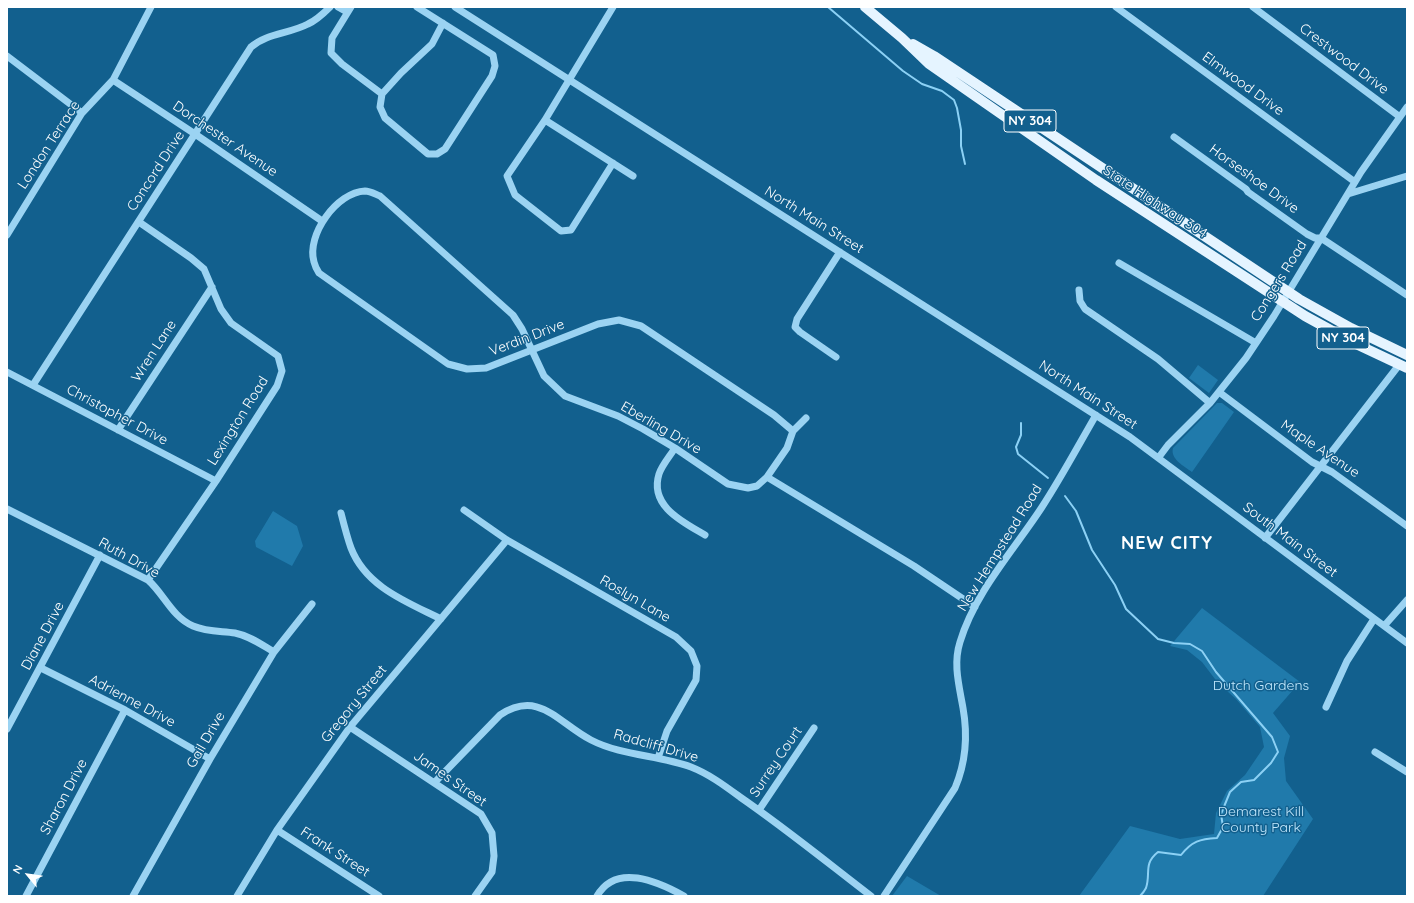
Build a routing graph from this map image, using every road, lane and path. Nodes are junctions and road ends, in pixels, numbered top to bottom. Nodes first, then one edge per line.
1 (330, 7) edge
2 (338, 7) edge
3 (417, 7) edge
4 (455, 7) edge
5 (613, 7) edge
6 (865, 7) edge
7 (1116, 7) edge
8 (1253, 7) edge
9 (151, 8) edge
10 (349, 9) edge
11 (443, 24) junction
12 (902, 38) junction
13 (7, 56) edge
14 (113, 80) junction
15 (569, 80) junction
16 (382, 94) junction
17 (1407, 107) edge
18 (82, 113) junction
19 (1400, 117) junction
20 (545, 120) junction
21 (196, 134) junction
22 (1174, 137) dead end
23 (613, 163) junction
24 (633, 176) dead end
25 (1407, 176) edge
26 (1355, 182) junction
27 (1348, 194) junction
28 (322, 221) junction
29 (139, 222) junction
30 (7, 235) edge
31 (1321, 238) junction
32 (840, 252) junction
33 (1119, 263) dead end
34 (212, 287) junction
35 (1079, 290) dead end
36 (1288, 292) junction
37 (1407, 295) edge
38 (1282, 302) junction
39 (1256, 343) junction
40 (532, 349) junction
41 (1407, 355) edge
42 (836, 357) dead end
43 (1403, 367) edge
44 (7, 372) edge
45 (33, 385) junction
46 (1219, 392) junction
47 (1210, 403) junction
48 (1096, 415) junction
49 (806, 418) dead end
50 (118, 430) junction
51 (793, 431) junction
52 (675, 448) junction
53 (1159, 457) junction
54 (1322, 466) junction
55 (766, 477) junction
56 (216, 481) junction
57 (7, 508) edge
58 (464, 510) dead end
59 (340, 513) dead end
60 (1407, 526) edge
61 (705, 535) dead end
62 (1265, 538) junction
63 (507, 540) junction
64 (100, 556) junction
65 (148, 580) junction
66 (1407, 600) edge
67 (312, 604) dead end
68 (975, 607) junction
69 (441, 619) junction
70 (1374, 619) junction
71 (1384, 626) junction
72 (1407, 643) edge
73 (274, 652) junction
74 (41, 668) junction
75 (1326, 707) dead end
76 (125, 710) junction
77 (350, 727) junction
78 (814, 728) dead end
79 (7, 729) edge
80 (1375, 752) dead end
81 (658, 758) junction
82 (210, 759) junction
83 (1407, 772) edge
84 (435, 782) junction
85 (759, 810) junction
86 (277, 830) junction
87 (26, 896) edge
88 (133, 896) edge
89 (237, 896) edge
90 (379, 896) edge
91 (475, 896) edge
92 (596, 896) edge
93 (684, 896) edge
94 (871, 896) edge
95 (884, 896) edge

1 - 21 street, Concord Drive
2 - 10 street
3 - 11 street
4 - 15 street, North Main Street
5 - 15 street
6 - 12 main road, State Highway 304 / NY 304
7 - 26 street, Elmwood Drive
8 - 19 street, Crestwood Drive
9 - 14 street, London Terrace
10 - 16 street
11 - 16 street
11 - 16 street
12 - 36 main road, State Highway 304 / NY 304
12 - 38 main road, State Highway 304 / NY 304
13 - 18 street
14 - 18 street, London Terrace
14 - 21 street, Dorchester Avenue
15 - 20 street
15 - 32 street, North Main Street
17 - 19 street, Congers Road
18 - 30 street, London Terrace
19 - 26 street, Congers Road
20 - 23 street
20 - 23 street
21 - 28 street, Dorchester Avenue
21 - 29 street, Concord Drive
22 - 31 street, Horseshoe Drive
23 - 24 street
25 - 27 street
26 - 27 street, Congers Road
27 - 31 street, Congers Road
28 - 40 street, Eberling Drive
28 - 40 street, Verdin Drive
29 - 34 street, Lexington Road
29 - 45 street, Concord Drive
31 - 36 street, Congers Road
31 - 37 street, Horseshoe Drive
32 - 42 street
32 - 48 street, North Main Street
33 - 39 street
34 - 50 street, Wren Lane
34 - 56 street, Lexington Road
35 - 47 street
36 - 38 street, Congers Road
36 - 41 main road, State Highway 304 / NY 304
38 - 39 street, Congers Road
38 - 43 main road, State Highway 304 / NY 304
39 - 46 street, Congers Road
40 - 51 street, Verdin Drive
40 - 52 street, Eberling Drive
43 - 54 street
44 - 45 street, Christopher Drive
45 - 50 street, Christopher Drive
46 - 47 street, Congers Road
46 - 54 street, Maple Avenue
47 - 53 street, Congers Road
48 - 53 street, North Main Street
48 - 68 street, New Hempstead Road
49 - 51 street
50 - 56 street, Christopher Drive
51 - 55 street
52 - 55 street, Eberling Drive
52 - 61 street
53 - 62 street, South Main Street
54 - 60 street, Maple Avenue
54 - 62 street
55 - 68 street
56 - 65 street, Lexington Road
57 - 64 street, Ruth Drive
58 - 63 street, Roslyn Lane
59 - 69 street
62 - 70 street, South Main Street
63 - 69 street, Gregory Street
63 - 81 street, Roslyn Lane
64 - 65 street, Ruth Drive
64 - 74 street, Diane Drive
65 - 73 street, Ruth Drive
66 - 71 street
67 - 73 street, Gail Drive
68 - 95 street, New Hempstead Road
69 - 77 street, Gregory Street
70 - 71 street, South Main Street
70 - 75 street
71 - 72 street, South Main Street
73 - 82 street, Gail Drive
74 - 76 street, Adrienne Drive
74 - 79 street, Diane Drive
76 - 82 street, Adrienne Drive
76 - 87 street, Sharon Drive
77 - 84 street, James Street
77 - 86 street, Gregory Street
78 - 85 street, Surrey Court
80 - 83 street
81 - 84 street, Radcliff Drive
81 - 85 street, Radcliff Drive
82 - 88 street, Gail Drive
84 - 91 street, James Street
85 - 94 street, Radcliff Drive
86 - 89 street, Gregory Street
86 - 90 street, Frank Street
92 - 93 street

